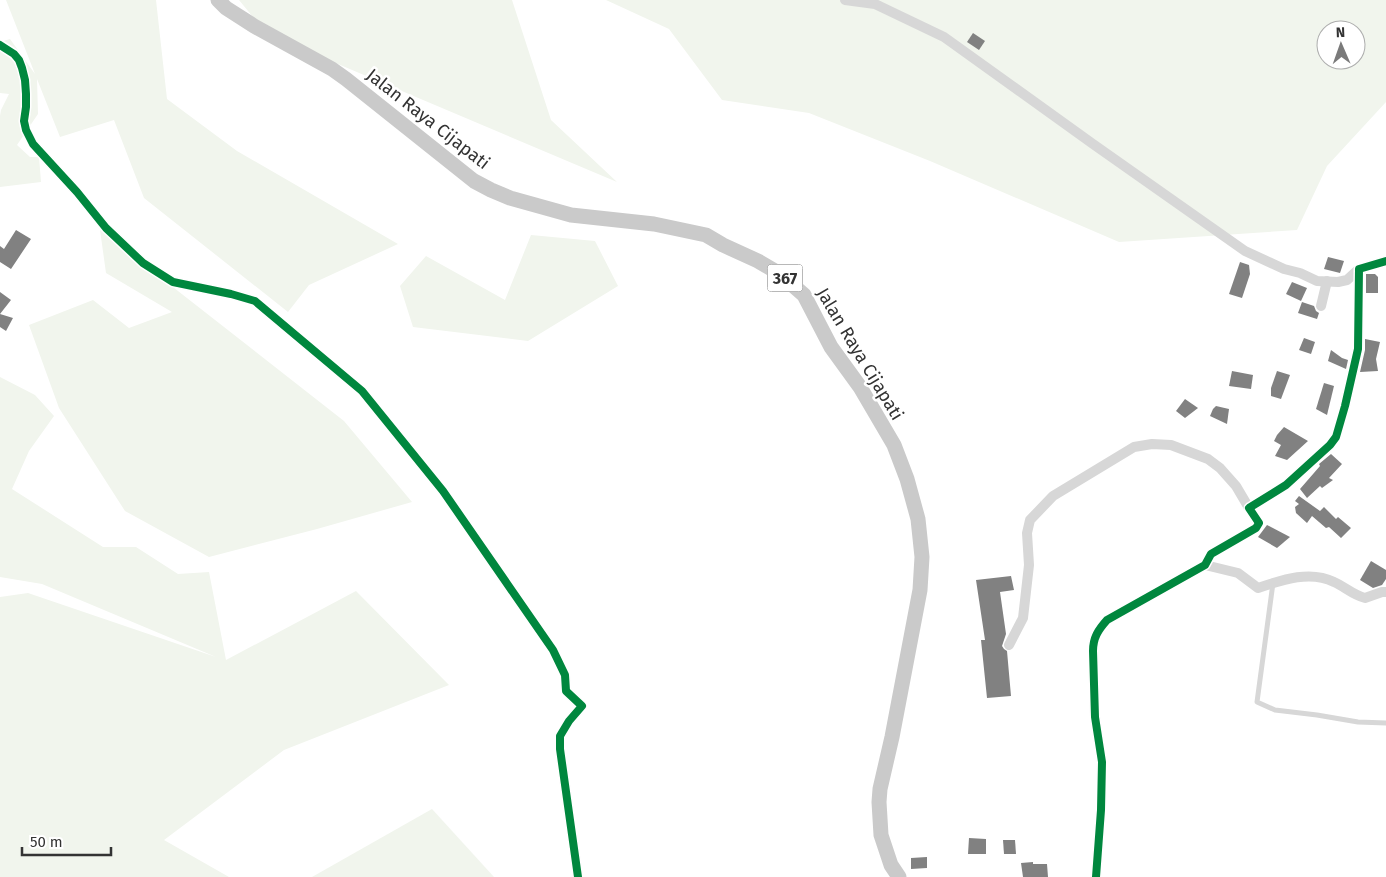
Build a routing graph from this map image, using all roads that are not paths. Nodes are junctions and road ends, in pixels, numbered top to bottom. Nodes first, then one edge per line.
1 (218, 0) edge
2 (845, 0) edge
3 (0, 45) edge
4 (1386, 261) edge
5 (1359, 269) junction
6 (1327, 282) junction
7 (1322, 306) dead end
8 (1249, 508) junction
9 (1205, 565) junction
10 (1273, 583) junction
11 (1386, 592) edge
12 (1009, 645) dead end
13 (1386, 722) edge
14 (578, 877) edge
15 (900, 877) edge
16 (1096, 877) edge

1 - 15 main road, Jalan Raya Cijapati / 367
2 - 6 street
3 - 14 street
4 - 5 street
5 - 6 street
5 - 8 street
6 - 7 street
8 - 9 street
8 - 12 street
9 - 10 street
9 - 16 street
10 - 11 street
10 - 13 lane

